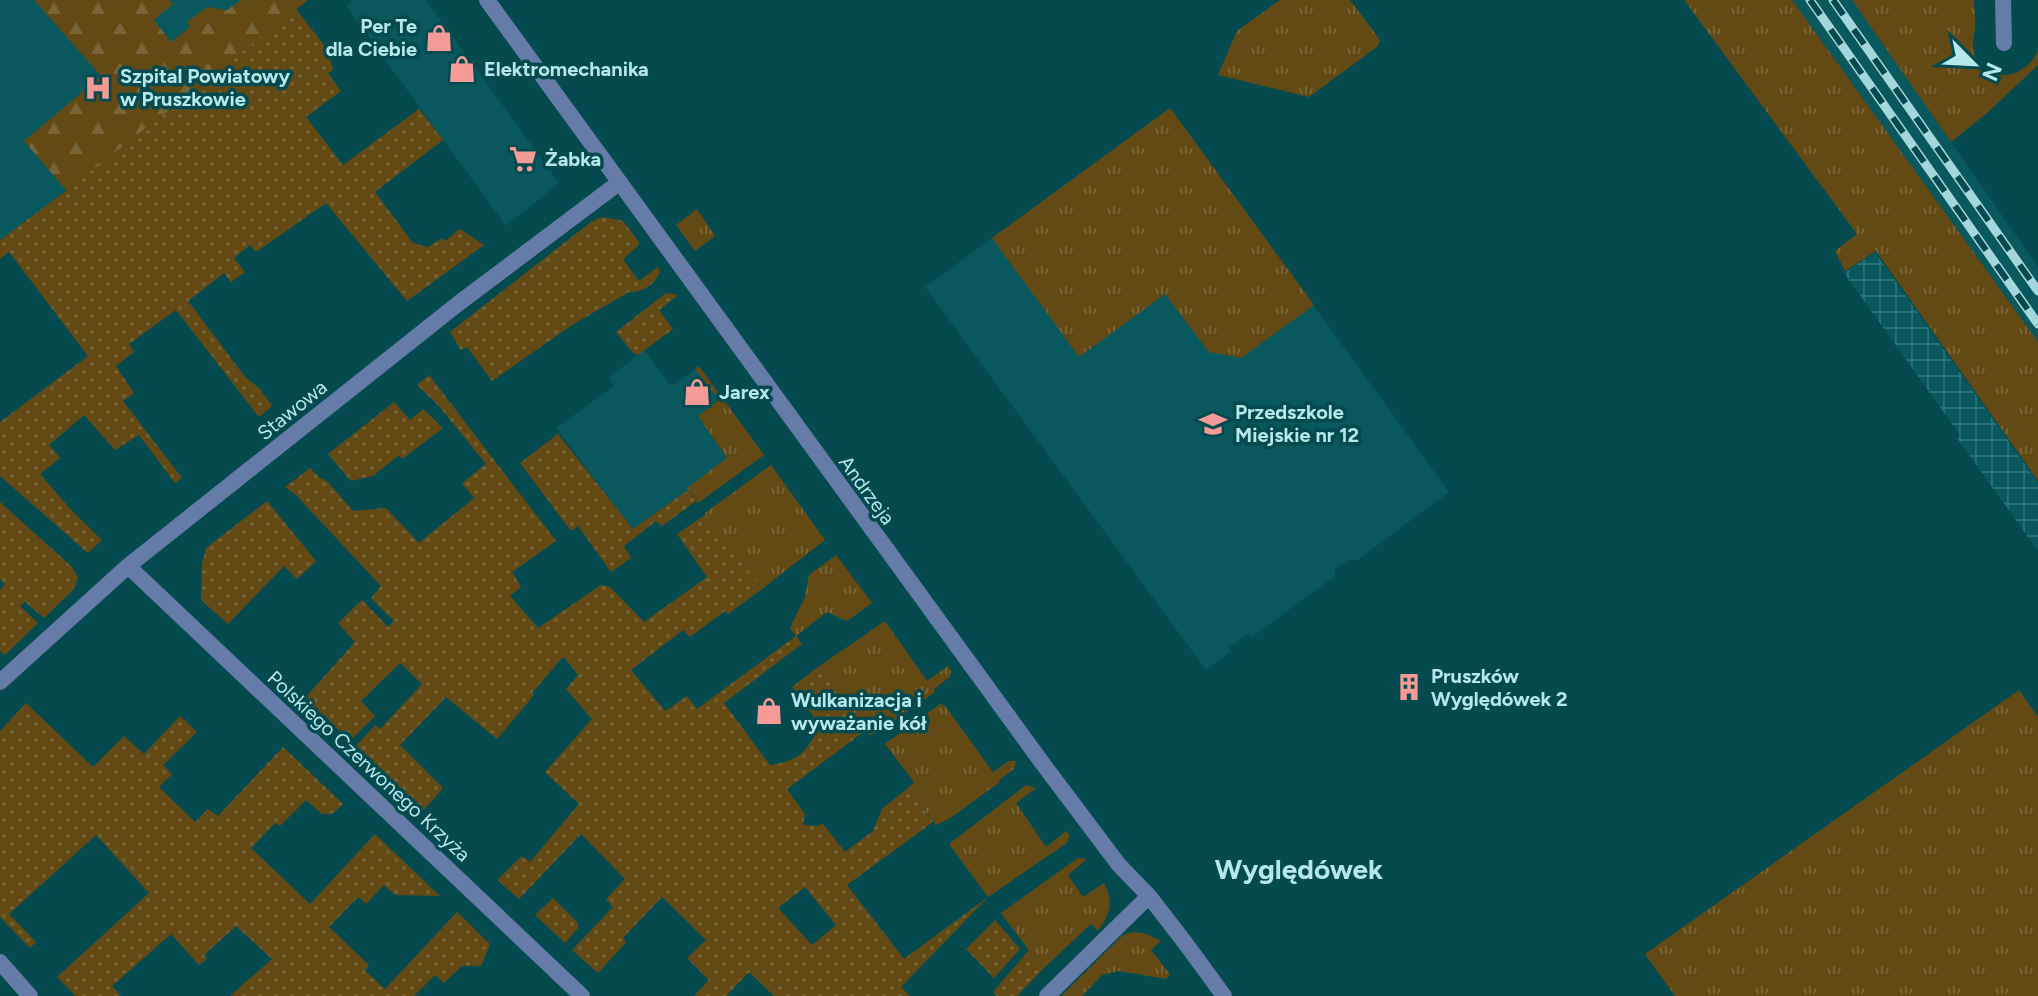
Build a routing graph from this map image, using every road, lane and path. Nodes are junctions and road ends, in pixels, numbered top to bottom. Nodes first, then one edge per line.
1 (487, 0) edge
2 (2003, 0) edge
3 (2004, 43) dead end
4 (620, 182) junction
5 (128, 566) junction
6 (0, 682) edge
7 (1149, 896) junction
8 (0, 962) edge
9 (30, 996) edge
10 (582, 996) edge
11 (1047, 996) edge
12 (1224, 996) edge

1 - 4 street, Andrzeja
2 - 3 street
4 - 5 street, Stawowa
4 - 7 street, Andrzeja
5 - 6 street, Stawowa
5 - 10 street, Polskiego Czerwonego Krzyża
7 - 11 street
7 - 12 street, Andrzeja
8 - 9 street

